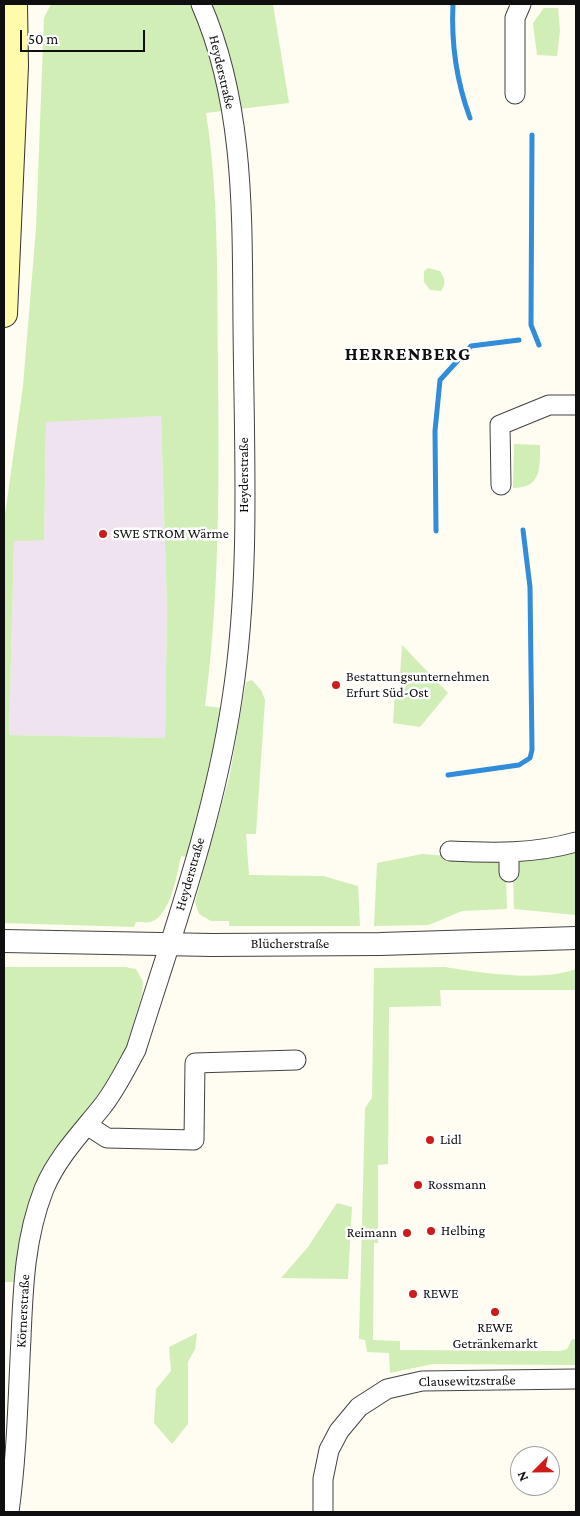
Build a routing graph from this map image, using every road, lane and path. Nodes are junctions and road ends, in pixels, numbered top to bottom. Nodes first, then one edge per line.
1 (14, 4) edge
2 (201, 4) edge
3 (521, 4) edge
4 (515, 94) dead end
5 (4, 314) edge
6 (576, 404) edge
7 (501, 485) dead end
8 (576, 842) edge
9 (450, 851) dead end
10 (576, 938) edge
11 (4, 941) edge
12 (170, 943) junction
13 (296, 1060) dead end
14 (87, 1125) junction
15 (576, 1379) edge
16 (9, 1512) edge
17 (323, 1512) edge

1 - 5 main road
2 - 12 street, Heyderstraße
3 - 4 street
6 - 7 street
8 - 9 street
10 - 12 street, Blücherstraße
11 - 12 street, Blücherstraße
12 - 14 street, Körnerstraße
13 - 14 street
14 - 16 street, Körnerstraße
15 - 17 street, Clausewitzstraße

